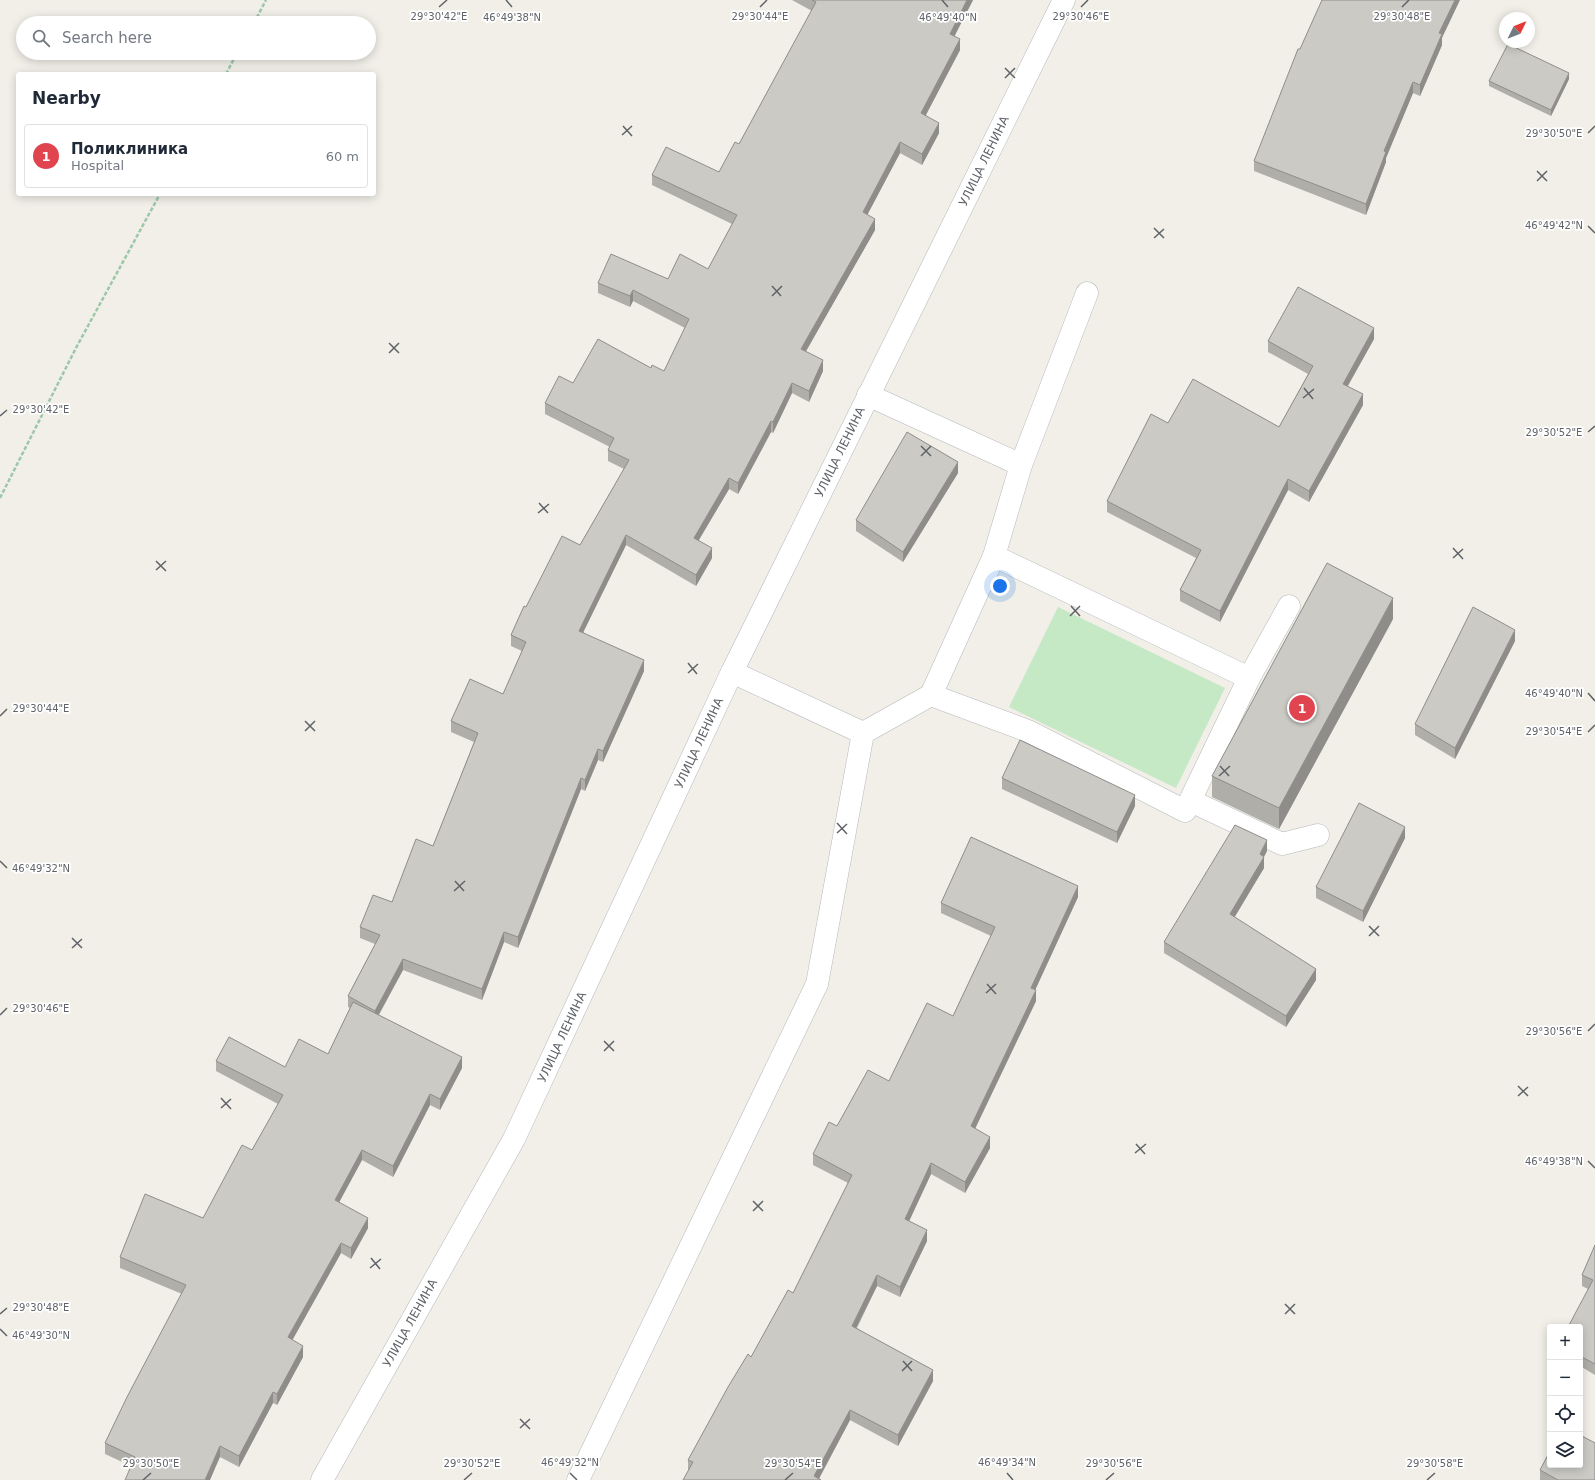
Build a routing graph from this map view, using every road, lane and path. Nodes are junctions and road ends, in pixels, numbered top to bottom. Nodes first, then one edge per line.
1 (266, 0) edge
2 (1064, 0) edge
3 (258, 16) edge
4 (234, 60) edge
5 (227, 72) edge
6 (159, 196) edge
7 (1087, 293) dead end
8 (868, 395) junction
9 (1021, 465) junction
10 (0, 498) edge
11 (994, 556) junction
12 (1289, 606) dead end
13 (732, 672) junction
14 (1249, 678) junction
15 (931, 695) junction
16 (863, 733) junction
17 (1191, 801) junction
18 (1318, 834) dead end
19 (322, 1480) edge
20 (578, 1480) edge

1 - 3 path
2 - 8 street, УЛИЦА ЛЕНИНА
4 - 5 path
6 - 10 path
7 - 9 street
8 - 9 street
8 - 13 street, УЛИЦА ЛЕНИНА
9 - 11 street
11 - 14 street
11 - 15 street
12 - 14 street
13 - 16 street
13 - 19 street, УЛИЦА ЛЕНИНА
14 - 17 street
15 - 16 street
15 - 17 street
16 - 20 street
17 - 18 street

